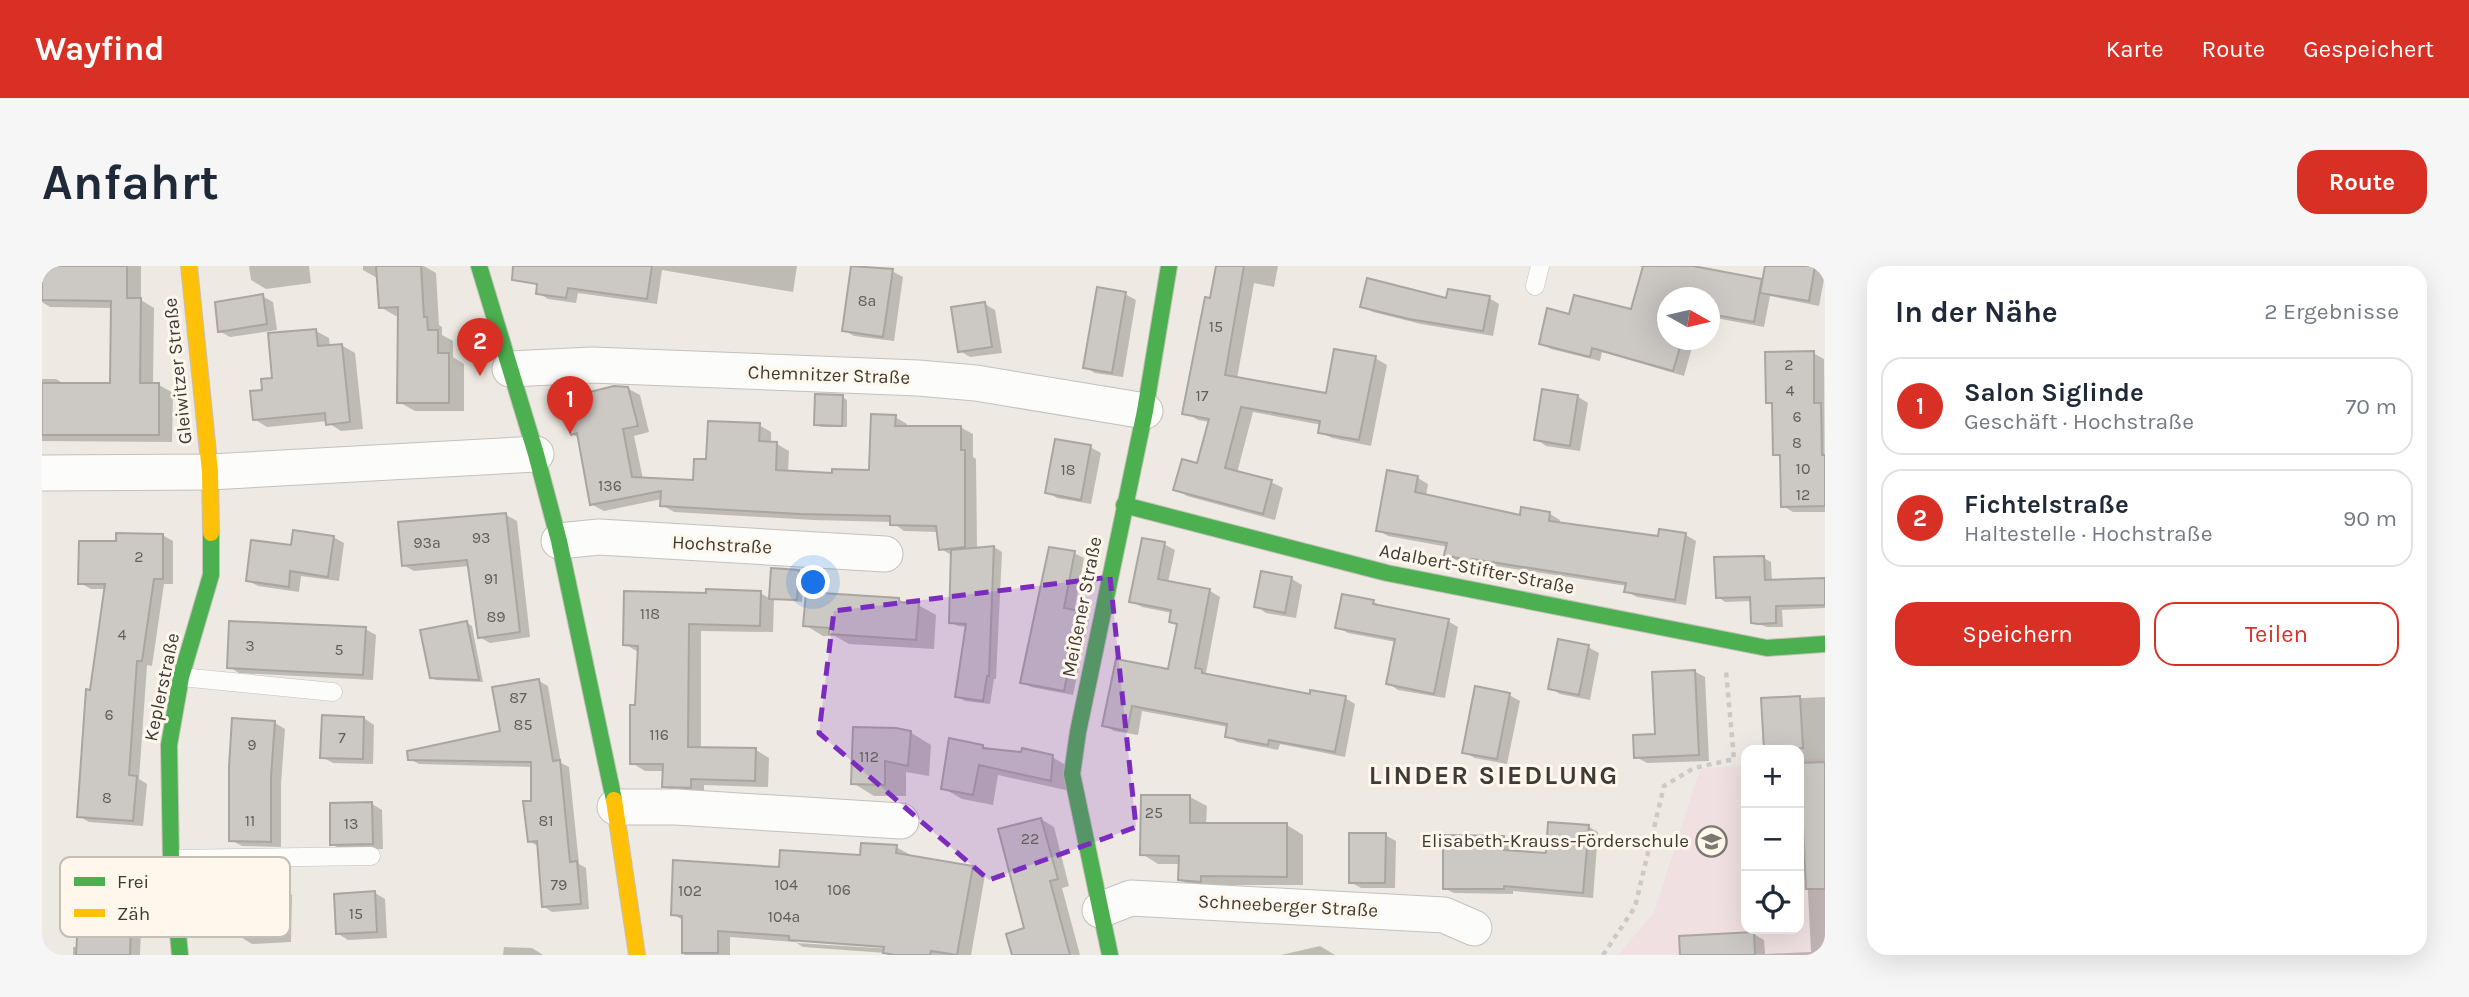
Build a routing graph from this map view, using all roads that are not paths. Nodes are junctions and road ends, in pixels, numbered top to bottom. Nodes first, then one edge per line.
1 (189, 266) edge
2 (479, 266) edge
3 (1169, 266) edge
4 (1540, 266) edge
5 (1535, 285) dead end
6 (510, 369) junction
7 (1145, 411) junction
8 (536, 454) junction
9 (42, 472) edge
10 (209, 472) junction
11 (1124, 505) junction
12 (559, 541) junction
13 (885, 554) dead end
14 (1825, 644) edge
15 (181, 677) junction
16 (333, 692) dead end
17 (615, 807) junction
18 (901, 821) dead end
19 (370, 856) dead end
20 (170, 857) edge
21 (290, 857) edge
22 (1100, 909) junction
23 (1474, 928) dead end
24 (178, 937) edge
25 (180, 955) edge
26 (636, 955) edge
27 (1110, 955) edge

1 - 10 street, Gleiwitzer Straße
2 - 6 street
3 - 7 street, Meißener Straße
4 - 5 lane
6 - 7 street, Chemnitzer Straße
6 - 8 street
7 - 11 street, Meißener Straße
8 - 10 street
8 - 12 street
9 - 10 street
10 - 15 street, Keplerstraße
11 - 14 street, Adalbert-Stifter-Straße
11 - 22 street, Meißener Straße
12 - 13 street, Hochstraße
12 - 17 street
15 - 16 lane
15 - 20 street, Keplerstraße
17 - 18 street
17 - 26 street
19 - 21 lane
22 - 23 street, Schneeberger Straße
22 - 27 street, Meißener Straße
24 - 25 street, Keplerstraße

